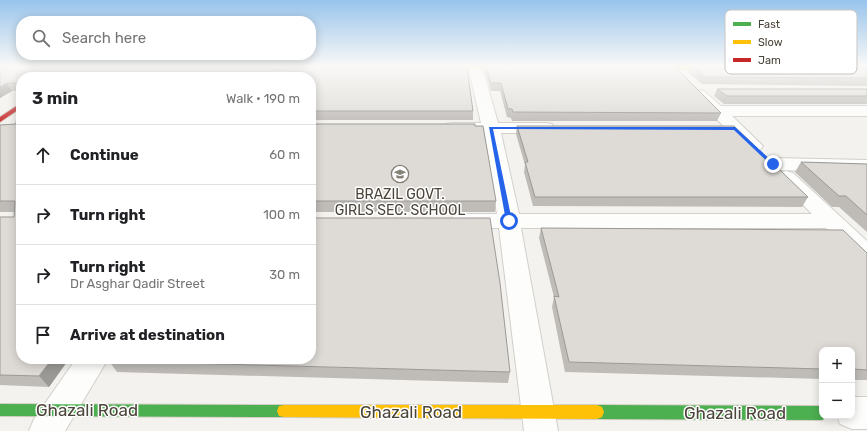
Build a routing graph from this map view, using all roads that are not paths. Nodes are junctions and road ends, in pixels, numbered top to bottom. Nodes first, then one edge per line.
1 (480, 86) edge
2 (692, 86) edge
3 (696, 90) junction
4 (719, 90) edge
5 (16, 111) edge
6 (867, 111) edge
7 (714, 120) junction
8 (5, 124) edge
9 (436, 128) edge
10 (491, 128) junction
11 (562, 128) edge
12 (773, 164) junction
13 (867, 166) edge
14 (438, 221) edge
15 (509, 221) junction
16 (832, 221) junction
17 (866, 253) edge
18 (90, 364) edge
19 (0, 410) edge
20 (819, 413) edge
21 (855, 413) edge
22 (867, 413) edge
23 (53, 421) edge
24 (539, 422) edge

1 - 10 street
2 - 3 street
3 - 4 street
3 - 7 street
5 - 8 street
6 - 7 street
7 - 12 street
9 - 10 street
10 - 11 street
10 - 15 street
12 - 13 street
12 - 16 street
14 - 15 street
15 - 16 street
15 - 24 street
16 - 17 street
18 - 23 street
19 - 23 street, Ghazali Road
20 - 24 street, Ghazali Road
21 - 22 street
23 - 24 street, Ghazali Road

